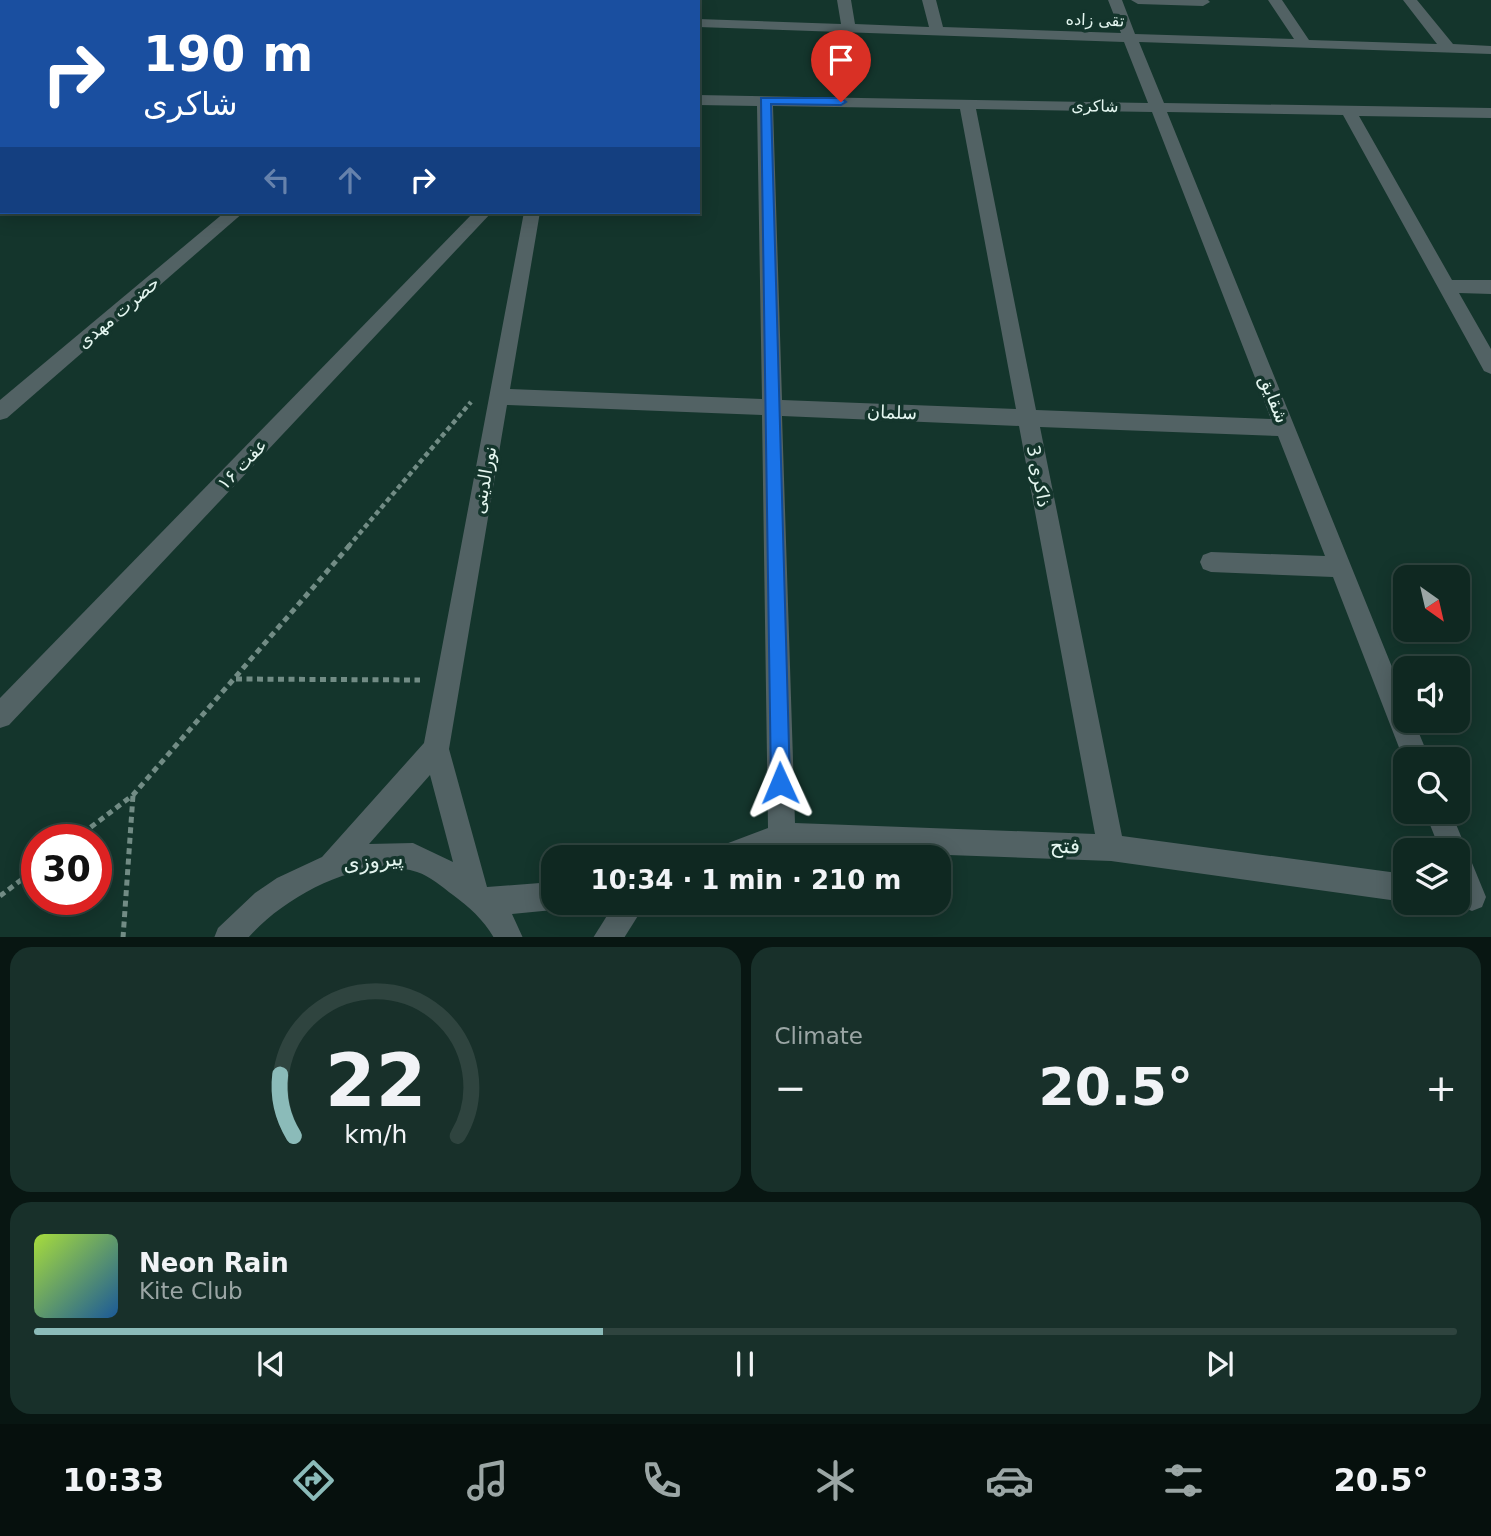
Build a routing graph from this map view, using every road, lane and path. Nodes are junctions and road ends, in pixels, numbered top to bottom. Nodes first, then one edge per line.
1 (844, 0) edge
2 (929, 0) edge
3 (1115, 0) edge
4 (1138, 0) edge
5 (1275, 0) edge
6 (1410, 0) edge
7 (1203, 2) dead end
8 (700, 23) edge
9 (849, 29) junction
10 (937, 32) junction
11 (1130, 38) junction
12 (1304, 43) junction
13 (1449, 49) junction
14 (1491, 50) edge
15 (700, 100) edge
16 (765, 101) junction
17 (967, 104) junction
18 (1157, 107) junction
19 (1348, 110) junction
20 (1491, 113) edge
21 (234, 214) edge
22 (482, 214) edge
23 (532, 214) edge
24 (1446, 286) junction
25 (1491, 288) edge
26 (1491, 366) edge
27 (499, 397) junction
28 (772, 408) junction
29 (0, 412) edge
30 (1027, 418) junction
31 (1285, 428) junction
32 (1211, 562) dead end
33 (1340, 567) junction
34 (236, 679) junction
35 (449, 680) junction
36 (0, 716) edge
37 (1412, 747) edge
38 (436, 749) junction
39 (133, 795) junction
40 (95, 824) edge
41 (782, 836) junction
42 (759, 845) edge
43 (1111, 848) junction
44 (332, 865) junction
45 (21, 880) edge
46 (1393, 886) edge
47 (0, 896) edge
48 (541, 896) edge
49 (480, 897) junction
50 (623, 915) edge
51 (229, 936) edge
52 (123, 937) edge
53 (509, 937) edge
54 (607, 937) edge

1 - 9 street
2 - 10 street
3 - 11 street, شقایق
4 - 7 street
5 - 12 street
6 - 13 street
8 - 9 street, تقی زاده
9 - 10 street, تقی زاده
10 - 11 street, تقی زاده
11 - 12 street, تقی زاده
11 - 18 street, شقایق
12 - 13 street, تقی زاده
13 - 14 street, تقی زاده
15 - 16 street, شاکری
16 - 17 street, شاکری
16 - 28 street
17 - 18 street, شاکری
17 - 30 street, ذاکری 3
18 - 19 street, شاکری
18 - 31 street, شقایق
19 - 20 street, شاکری
19 - 24 street
21 - 29 street, حضرت مهدی
22 - 36 street, عفت ۱۶
23 - 27 street, نورالدینی
24 - 25 street
24 - 26 street
27 - 28 street, سلمان
27 - 34 path
27 - 35 street, نورالدینی
28 - 30 street, سلمان
28 - 41 street
30 - 31 street, سلمان
30 - 43 street, ذاکری 3
31 - 33 street, شقایق
32 - 33 street
33 - 37 street, شقایق
34 - 35 path
34 - 39 path
35 - 38 street, نورالدینی
38 - 44 street
38 - 49 street, نورالدینی
39 - 40 path
39 - 52 path
41 - 42 street, فتح
41 - 43 street, فتح
43 - 46 street, فتح
44 - 49 street, پیروزی
44 - 51 street, پیروزی
45 - 47 path
48 - 49 street
49 - 53 street, پیروزی
50 - 54 street

